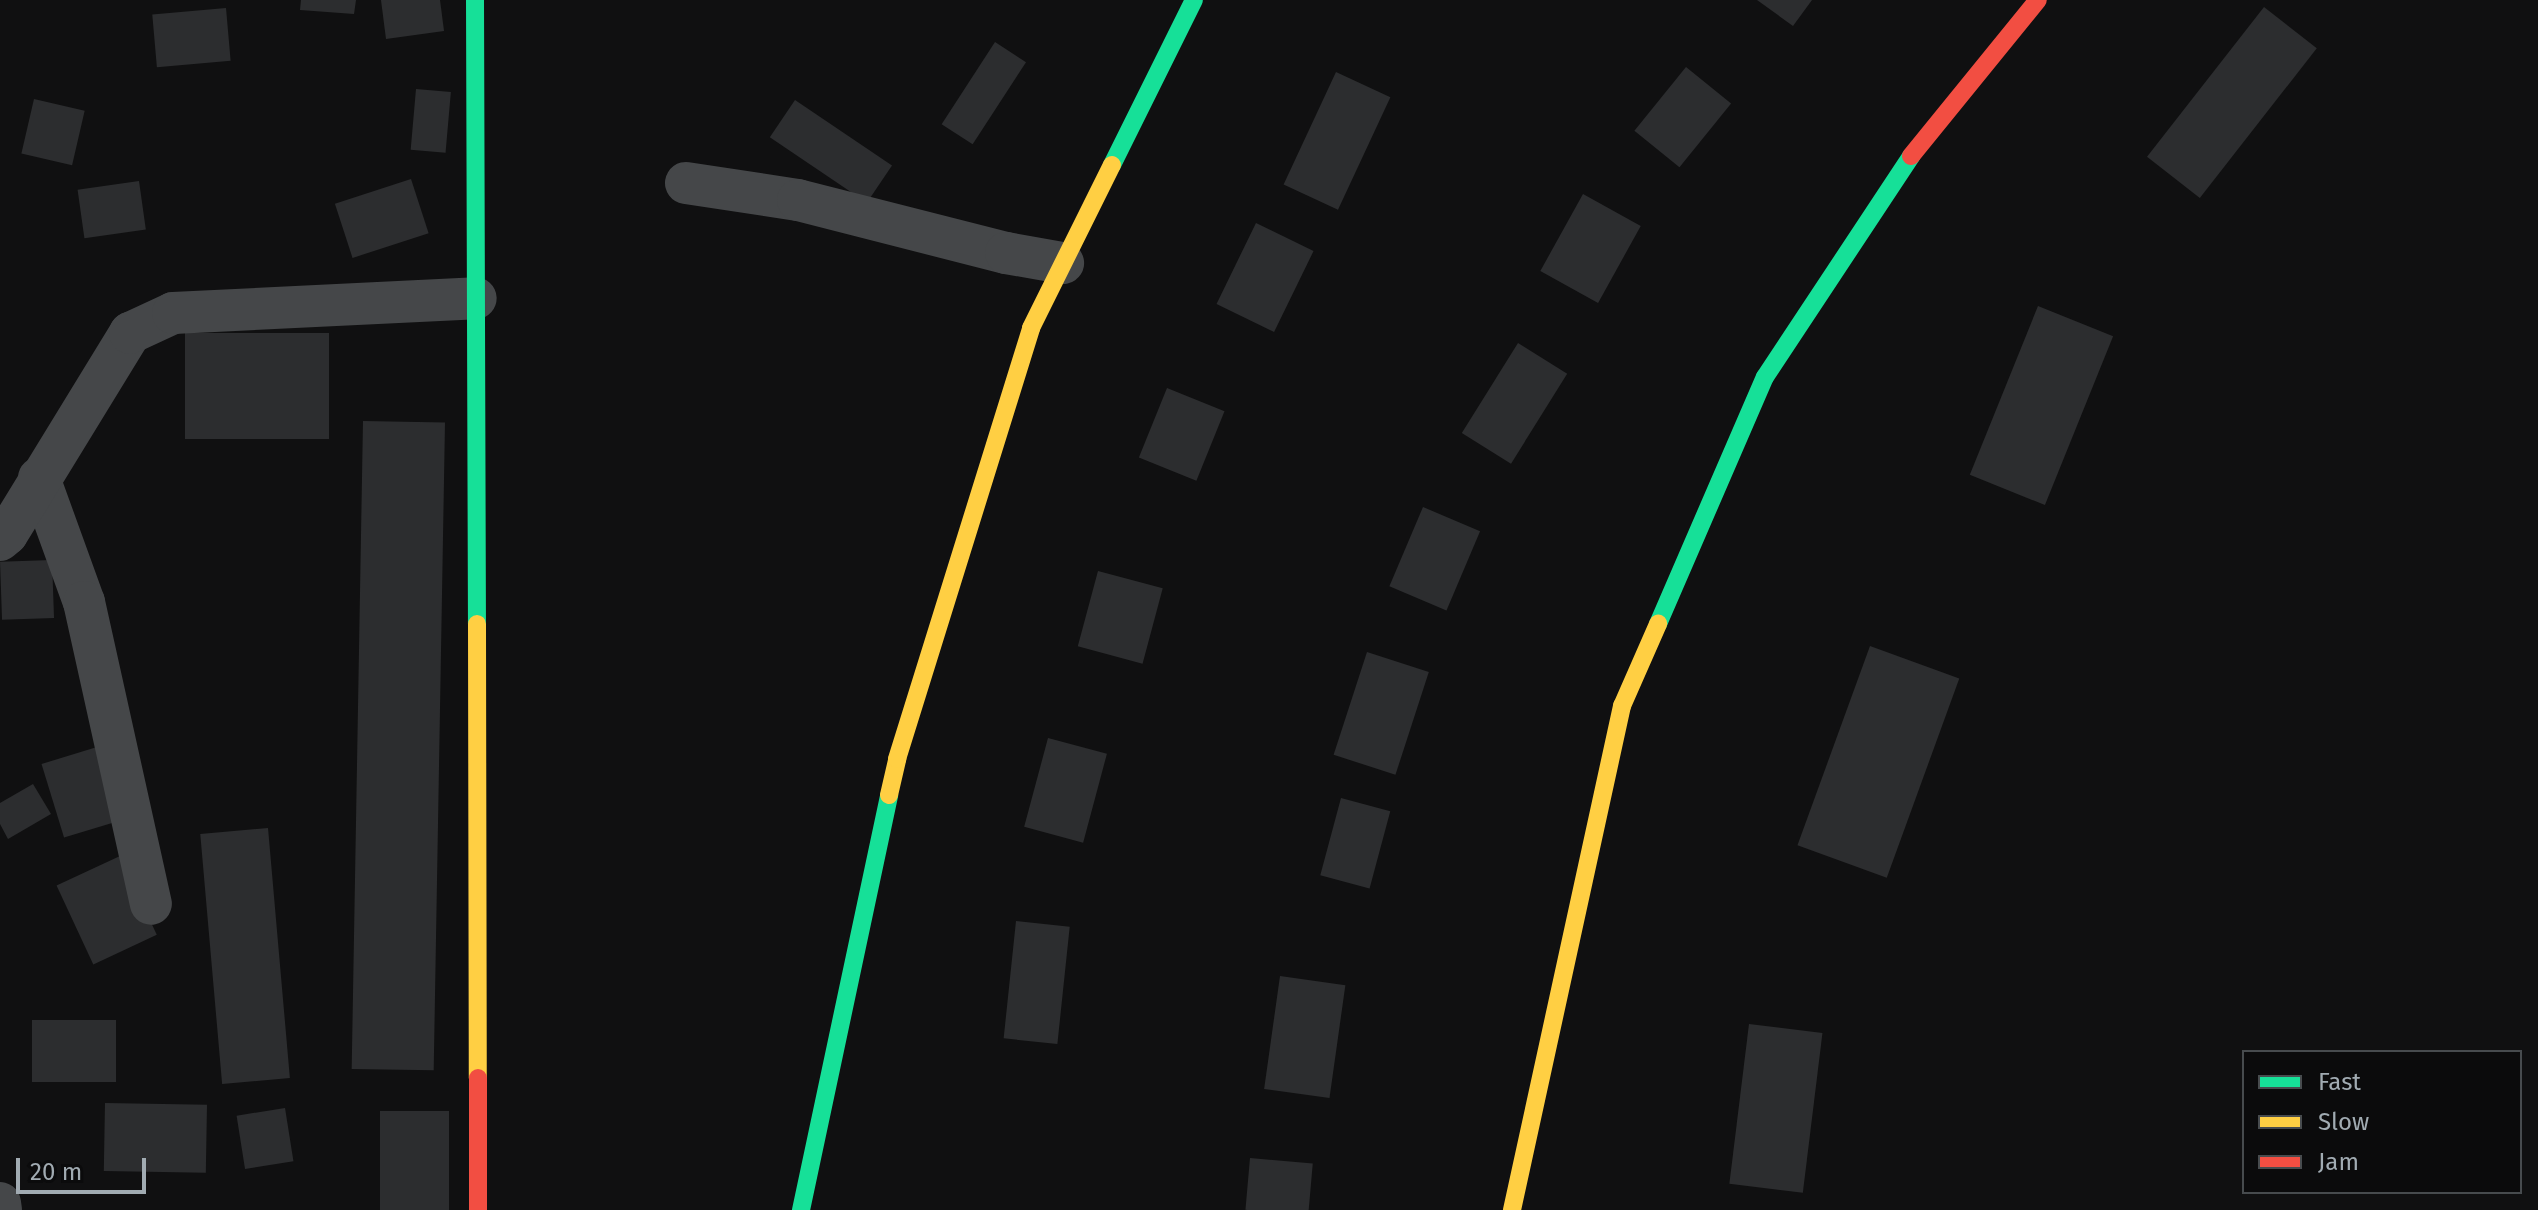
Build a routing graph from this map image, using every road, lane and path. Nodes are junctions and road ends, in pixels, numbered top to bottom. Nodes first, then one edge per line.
1 (475, 0) edge
2 (1194, 0) edge
3 (2038, 0) edge
4 (686, 183) dead end
5 (1063, 263) junction
6 (476, 298) junction
7 (39, 478) junction
8 (0, 540) edge
9 (151, 904) dead end
10 (0, 1203) edge
11 (1, 1210) edge
12 (478, 1210) edge
13 (801, 1210) edge
14 (1512, 1210) edge

1 - 6 street
2 - 5 street
3 - 14 street
4 - 5 street
5 - 13 street
6 - 7 street
6 - 12 street
7 - 8 street
7 - 9 street
10 - 11 street

